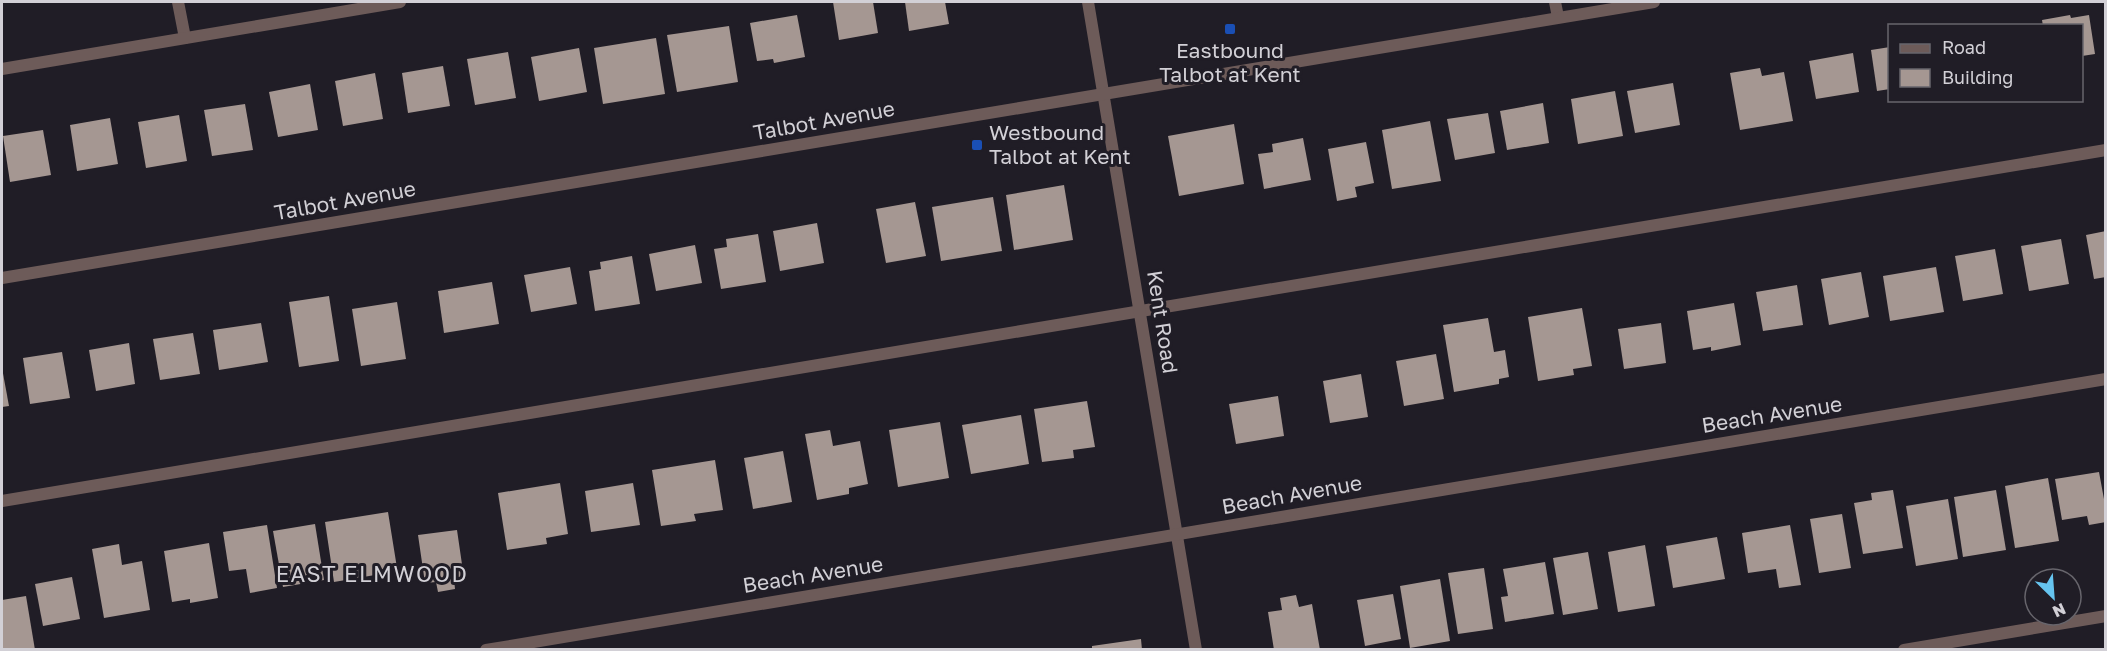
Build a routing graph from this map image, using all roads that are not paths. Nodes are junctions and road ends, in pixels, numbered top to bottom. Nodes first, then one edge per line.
1 (178, 2) edge
2 (400, 2) edge
3 (1088, 2) edge
4 (1555, 2) edge
5 (1654, 2) edge
6 (1558, 17) junction
7 (184, 38) junction
8 (2, 69) edge
9 (1103, 94) junction
10 (2106, 150) edge
11 (2, 278) edge
12 (1140, 310) junction
13 (2106, 379) edge
14 (2, 501) edge
15 (1177, 534) junction
16 (2106, 616) edge
17 (486, 650) edge
18 (1196, 650) edge
19 (1904, 650) edge

1 - 7 street
2 - 7 street
3 - 9 street, Kent Road
4 - 6 street
5 - 6 street, Talbot Avenue
6 - 9 street, Talbot Avenue
7 - 8 street
9 - 11 street, Talbot Avenue
9 - 12 street, Kent Road
10 - 12 street
12 - 14 street
12 - 15 street, Kent Road
13 - 15 street, Beach Avenue
15 - 17 street, Beach Avenue
15 - 18 street, Kent Road
16 - 19 street

